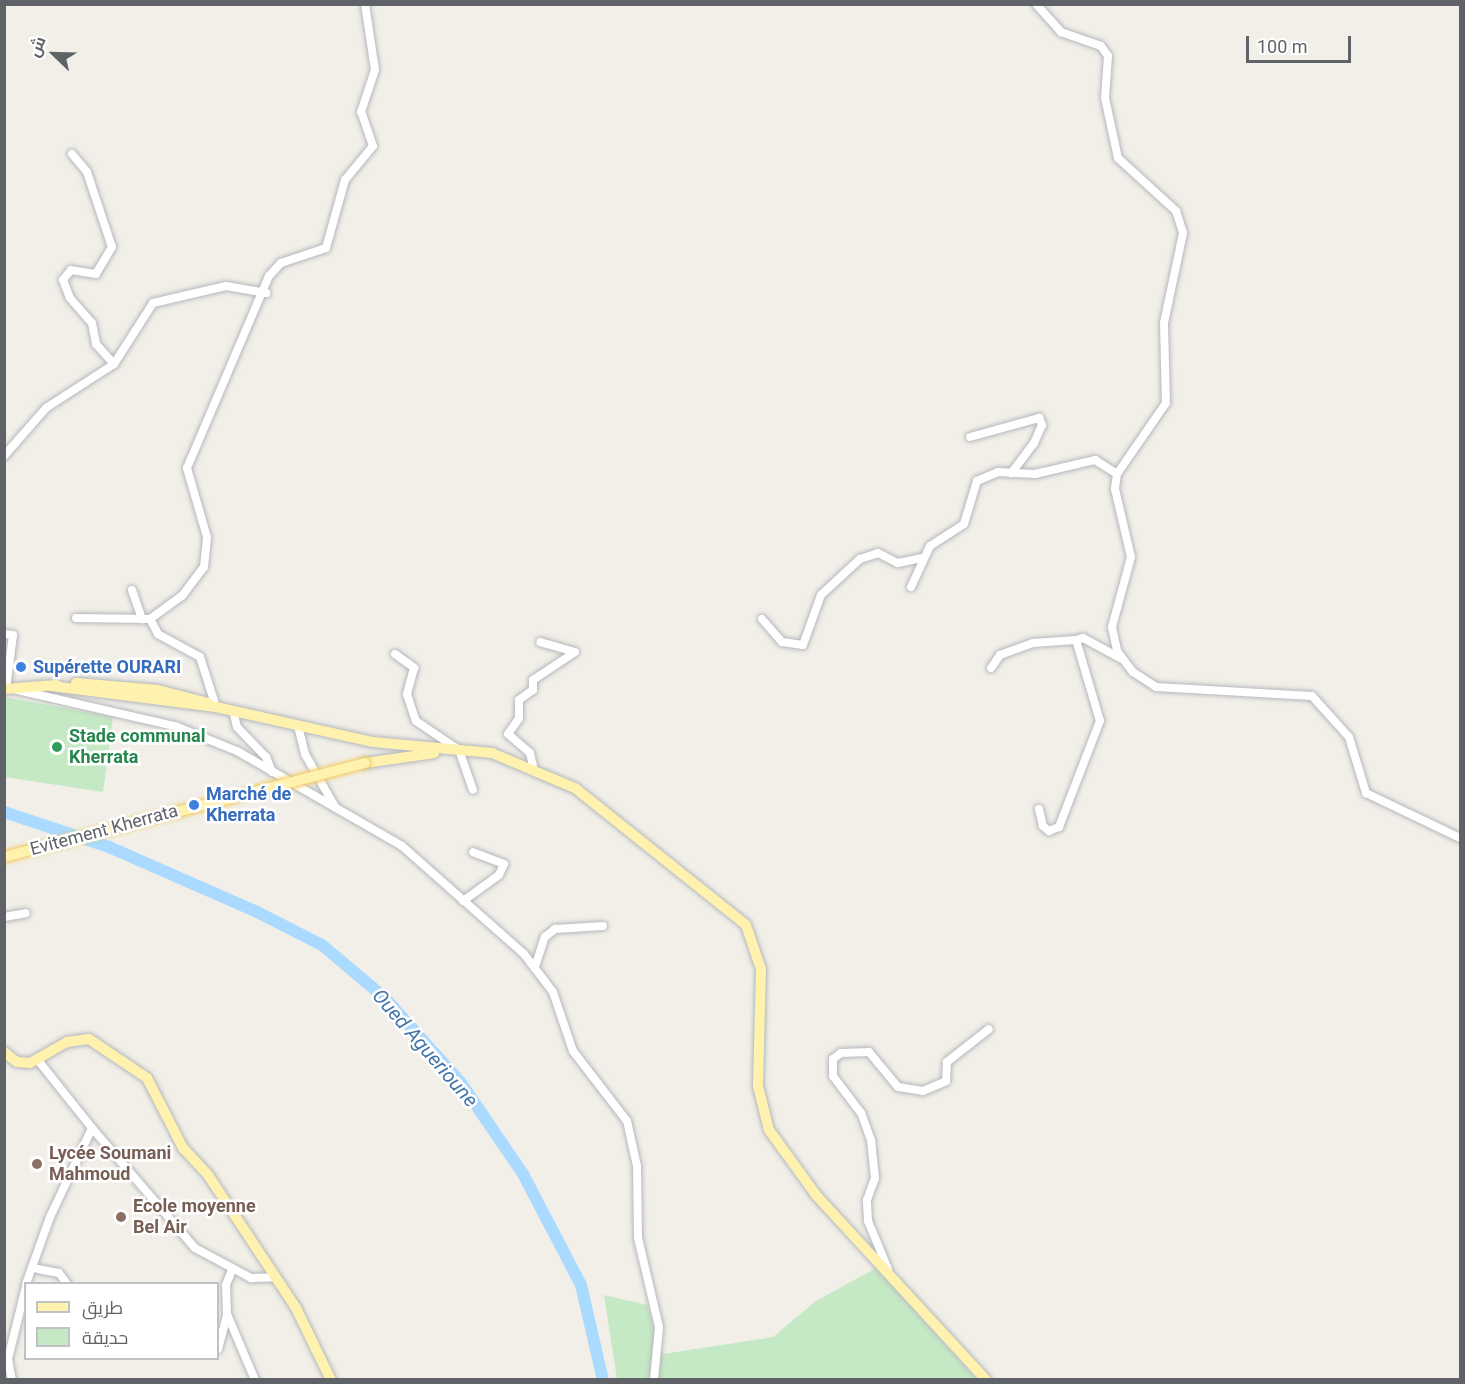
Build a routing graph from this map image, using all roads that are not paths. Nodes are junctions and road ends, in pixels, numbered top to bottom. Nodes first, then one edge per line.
1 (365, 4) edge
2 (1036, 4) edge
3 (72, 153) dead end
4 (266, 292) junction
5 (114, 364) junction
6 (970, 437) dead end
7 (4, 456) edge
8 (1011, 473) junction
9 (1117, 474) junction
10 (922, 558) junction
11 (911, 587) dead end
12 (132, 590) dead end
13 (76, 618) dead end
14 (146, 619) junction
15 (762, 619) dead end
16 (4, 634) edge
17 (1076, 640) junction
18 (540, 642) dead end
19 (395, 654) dead end
20 (1124, 660) junction
21 (992, 669) dead end
22 (8, 689) edge
23 (216, 707) junction
24 (233, 710) junction
25 (298, 726) junction
26 (454, 750) junction
27 (533, 765) junction
28 (272, 772) junction
29 (473, 790) dead end
30 (336, 809) junction
31 (1039, 809) dead end
32 (1461, 838) edge
33 (473, 852) dead end
34 (4, 857) edge
35 (463, 901) junction
36 (26, 913) dead end
37 (4, 916) edge
38 (603, 926) dead end
39 (535, 967) junction
40 (990, 1029) dead end
41 (4, 1052) edge
42 (37, 1059) junction
43 (92, 1128) junction
44 (38, 1269) dead end
45 (888, 1269) junction
46 (232, 1270) junction
47 (276, 1277) junction
48 (27, 1282) edge
49 (66, 1282) edge
50 (24, 1293) edge
51 (227, 1314) junction
52 (219, 1345) edge
53 (9, 1378) edge
54 (255, 1380) edge
55 (332, 1380) edge
56 (654, 1380) edge
57 (986, 1380) edge

1 - 4 street
2 - 9 street
3 - 5 street
4 - 5 street
4 - 14 street
5 - 7 street
6 - 8 street
8 - 9 street
8 - 10 street
9 - 20 street
10 - 11 street
10 - 15 street
12 - 14 street
13 - 14 street
14 - 23 street
16 - 22 street
17 - 20 street
17 - 21 street
17 - 31 street
18 - 27 street
19 - 26 street
20 - 32 street
22 - 23 main road
22 - 28 street
23 - 24 main road
24 - 25 main road
24 - 28 street
25 - 26 main road
25 - 30 street
26 - 27 main road
26 - 29 street
26 - 34 main road, Evitement Kherrata, bridge
27 - 45 main road
28 - 30 street
30 - 35 street
33 - 35 street
35 - 39 street
36 - 37 street
38 - 39 street
39 - 56 street
40 - 45 street
41 - 42 main road
42 - 43 street
42 - 47 main road
43 - 46 street
43 - 48 street
44 - 49 street
45 - 57 main road
46 - 47 street
46 - 51 street
47 - 55 main road
50 - 53 street
51 - 52 street
51 - 54 street

